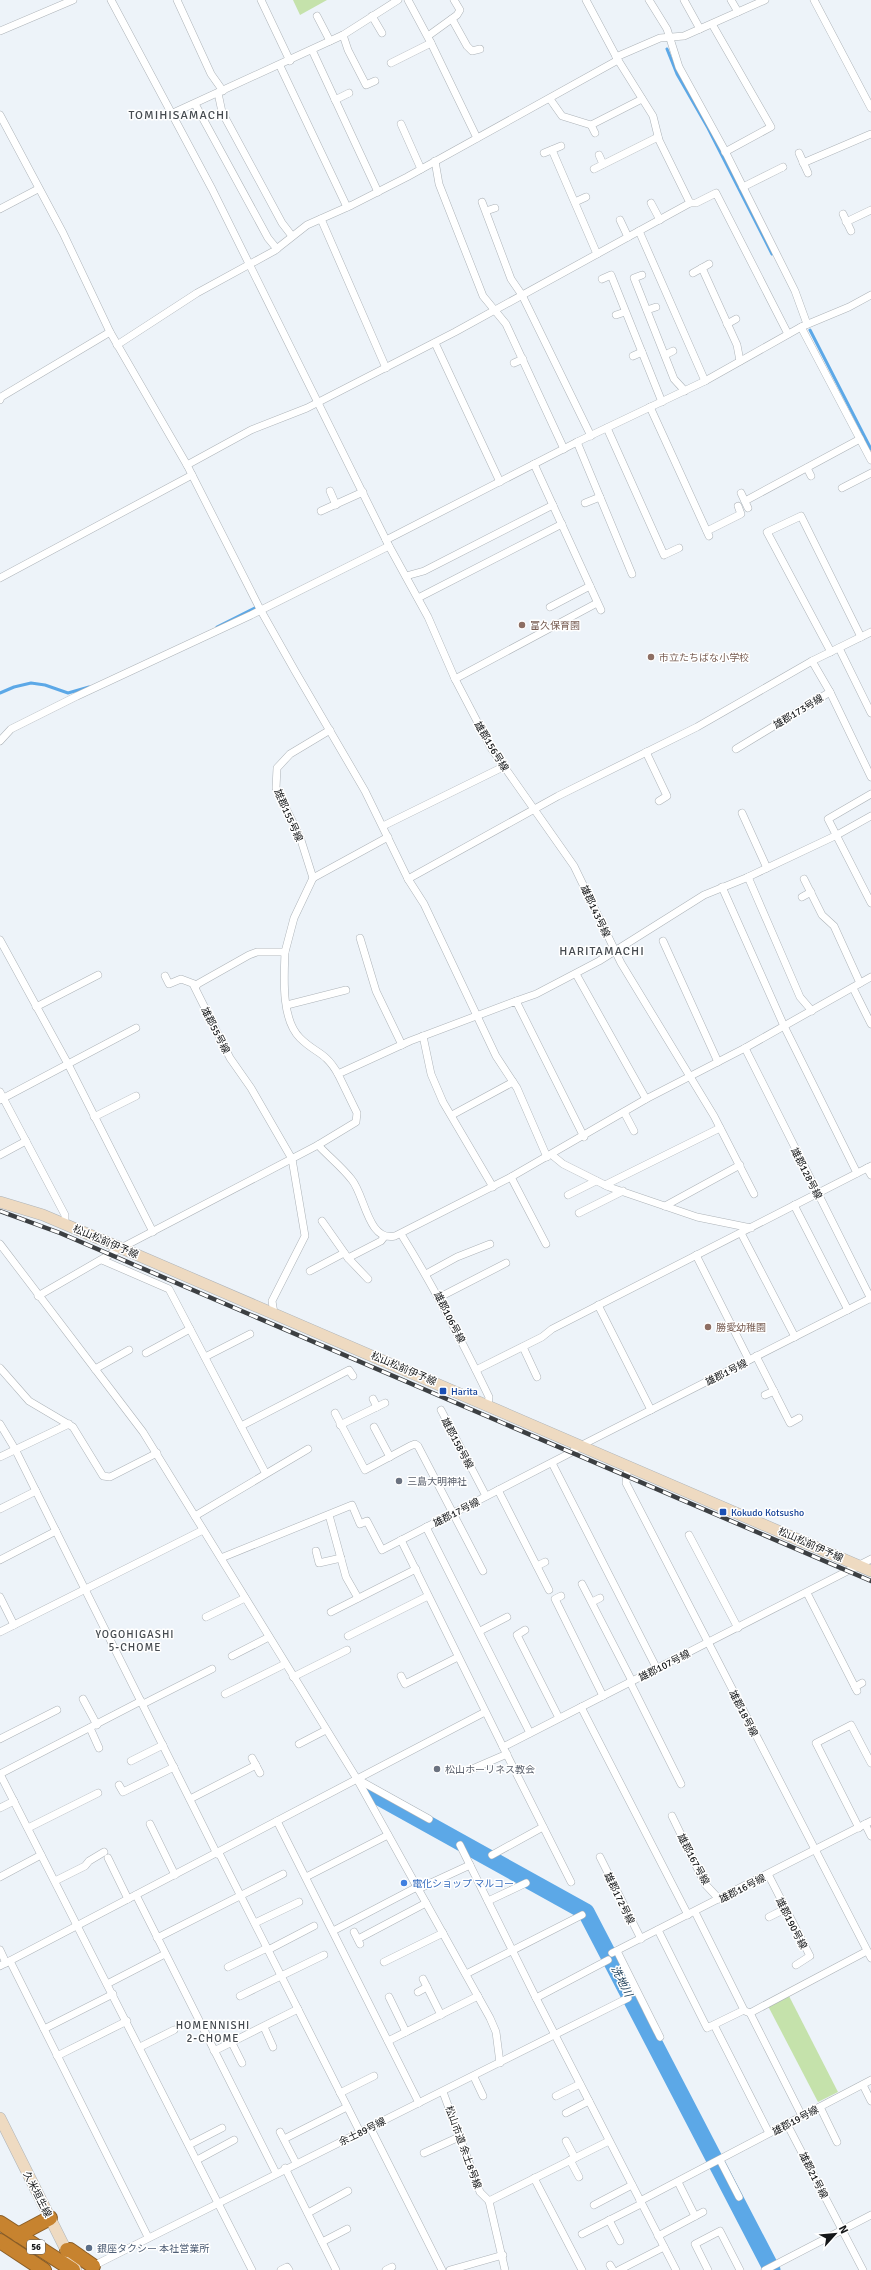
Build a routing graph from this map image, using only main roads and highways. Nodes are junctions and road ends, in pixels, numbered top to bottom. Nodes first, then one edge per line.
1 (0, 1202) edge
2 (871, 1570) edge
3 (0, 2118) edge
4 (50, 2218) junction
5 (0, 2223) edge
6 (18, 2235) junction
7 (0, 2241) edge
8 (66, 2250) junction
9 (92, 2266) edge
10 (44, 2270) edge
11 (73, 2270) edge
12 (76, 2270) edge

1 - 2 main road, 松山松前伊予線
3 - 4 main road, 久米垣生線
4 - 6 highway, 56
4 - 8 main road, 久米垣生線
5 - 6 highway, 56
6 - 11 highway, 56
7 - 10 highway, 56
8 - 9 highway
8 - 12 main road, 久米垣生線

